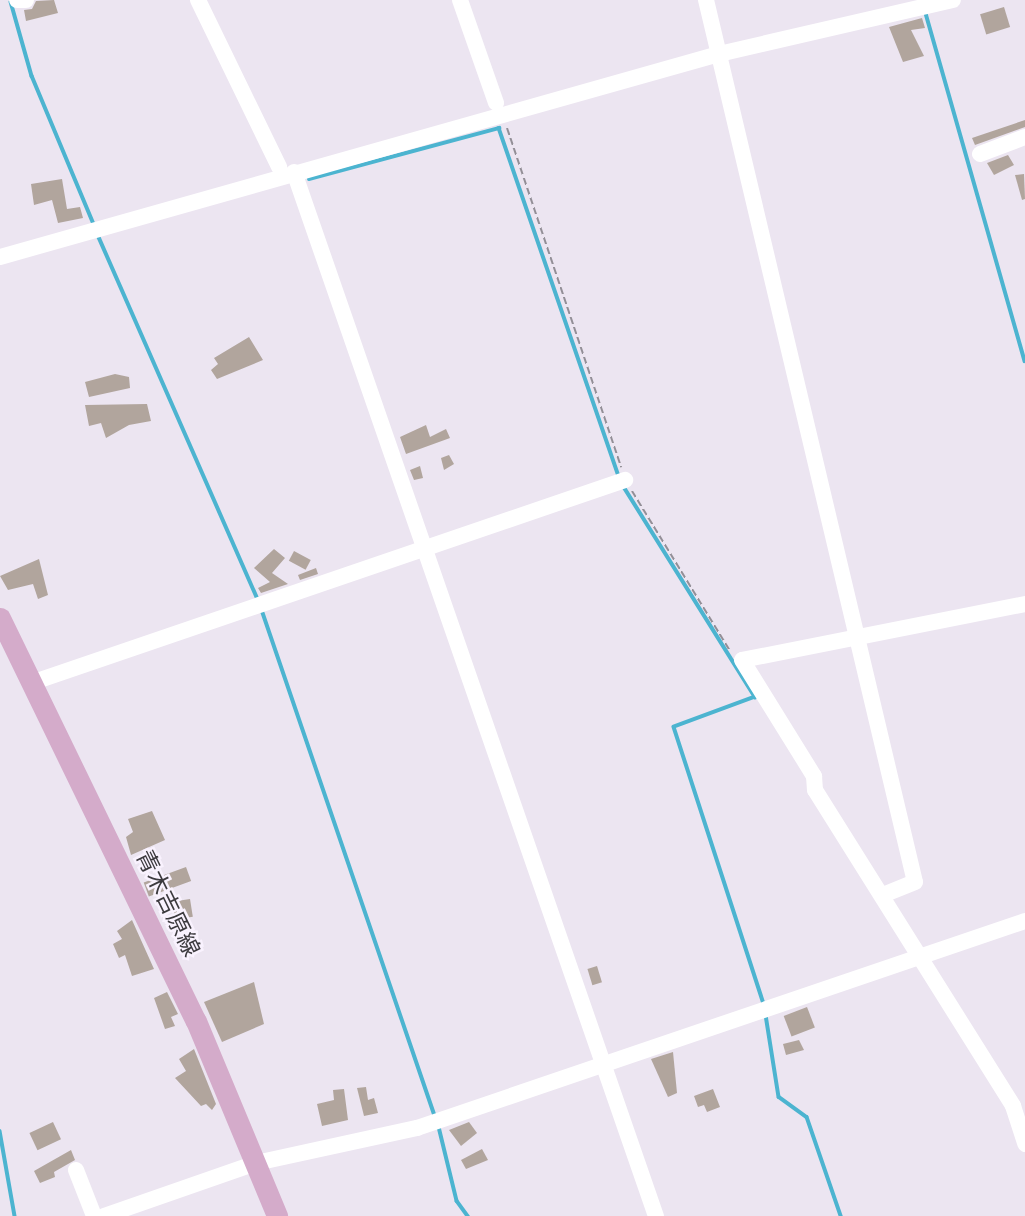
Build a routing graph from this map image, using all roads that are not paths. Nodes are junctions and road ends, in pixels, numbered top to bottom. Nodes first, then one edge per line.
1 (17, 0) edge
2 (26, 0) edge
3 (198, 0) edge
4 (460, 0) edge
5 (706, 0) edge
6 (953, 0) edge
7 (719, 54) junction
8 (499, 108) junction
9 (1025, 137) edge
10 (980, 154) dead end
11 (286, 170) junction
12 (0, 257) edge
13 (625, 480) road end
14 (424, 550) junction
15 (1025, 604) edge
16 (0, 618) edge
17 (857, 636) junction
18 (31, 684) junction
19 (883, 895) junction
20 (1025, 921) edge
21 (920, 953) junction
22 (604, 1062) junction
23 (1019, 1104) edge
24 (1025, 1144) edge
25 (256, 1163) junction
26 (76, 1170) dead end
27 (94, 1216) edge
28 (104, 1216) edge
29 (277, 1216) edge
30 (656, 1216) edge

1 - 2 street
3 - 11 street
4 - 8 street
5 - 7 street
6 - 7 street
7 - 8 street
7 - 17 street
8 - 11 street
9 - 10 street
11 - 12 street
11 - 14 street
13 - 14 street
14 - 18 street
14 - 22 street
15 - 17 street
16 - 18 main road, 青木吉原線
17 - 19 street
17 - 19 street
18 - 25 main road, 青木吉原線
19 - 21 street
20 - 21 street
21 - 22 street
21 - 23 street
22 - 25 street
22 - 30 street
23 - 24 street
25 - 28 street
25 - 29 main road, 青木吉原線
26 - 27 street

